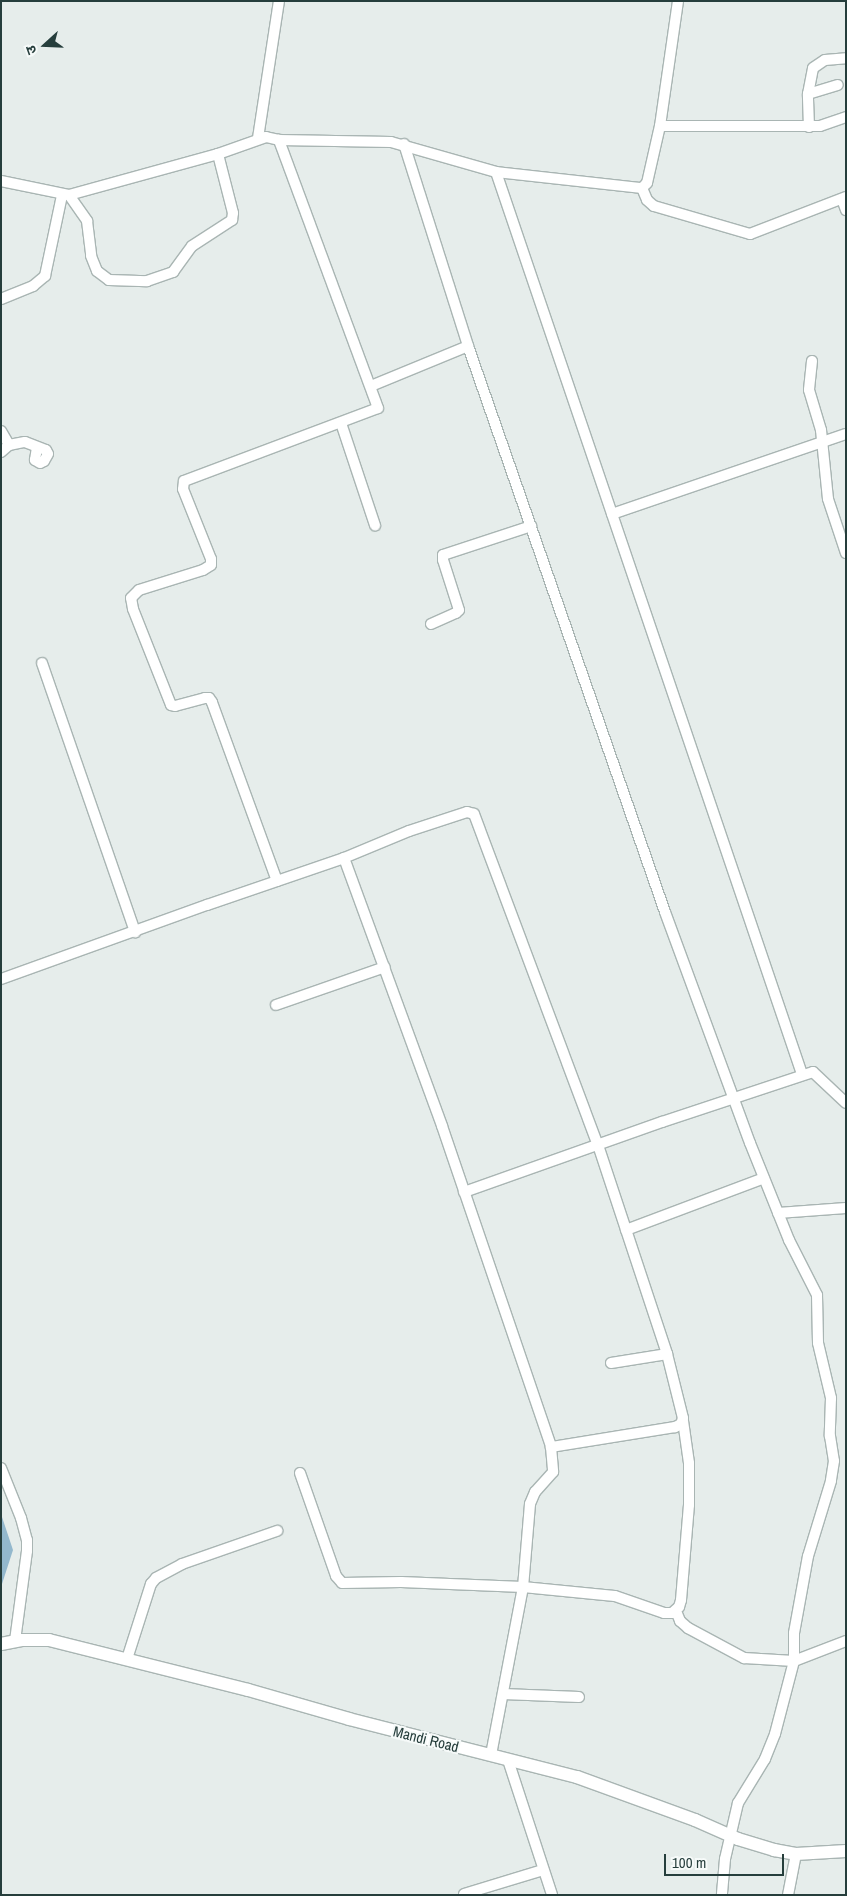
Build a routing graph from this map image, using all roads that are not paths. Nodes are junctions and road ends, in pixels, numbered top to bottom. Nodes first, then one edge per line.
1 (280, 1) edge
2 (678, 1) edge
3 (846, 58) edge
4 (838, 86) dead end
5 (808, 94) junction
6 (846, 117) edge
7 (660, 126) junction
8 (809, 127) junction
9 (258, 138) junction
10 (279, 140) junction
11 (404, 144) junction
12 (218, 154) junction
13 (496, 172) junction
14 (1, 181) edge
15 (642, 188) junction
16 (65, 195) junction
17 (844, 198) edge
18 (846, 210) edge
19 (1, 299) edge
20 (468, 346) junction
21 (812, 361) dead end
22 (371, 386) junction
23 (341, 423) junction
24 (1, 432) edge
25 (846, 434) edge
26 (823, 442) junction
27 (5, 448) edge
28 (37, 448) dead end
29 (612, 514) junction
30 (375, 525) dead end
31 (531, 526) junction
32 (846, 553) edge
33 (431, 624) dead end
34 (42, 662) dead end
35 (344, 858) junction
36 (276, 881) junction
37 (135, 932) junction
38 (385, 967) junction
39 (1, 979) edge
40 (276, 1005) dead end
41 (802, 1074) junction
42 (733, 1098) junction
43 (846, 1103) edge
44 (598, 1145) junction
45 (764, 1178) junction
46 (464, 1192) junction
47 (846, 1208) edge
48 (778, 1213) junction
49 (626, 1230) junction
50 (667, 1354) junction
51 (611, 1363) dead end
52 (683, 1421) junction
53 (551, 1447) junction
54 (1, 1468) edge
55 (300, 1473) dead end
56 (277, 1531) dead end
57 (523, 1587) junction
58 (676, 1611) junction
59 (15, 1641) junction
60 (846, 1641) edge
61 (1, 1644) edge
62 (127, 1660) junction
63 (794, 1661) junction
64 (503, 1694) junction
65 (579, 1696) dead end
66 (491, 1755) junction
67 (508, 1760) junction
68 (729, 1836) junction
69 (846, 1851) edge
70 (796, 1854) junction
71 (543, 1870) junction
72 (464, 1894) edge
73 (552, 1895) edge
74 (722, 1895) edge
75 (788, 1895) edge

1 - 9 street
2 - 7 street
3 - 5 street
4 - 5 street
5 - 8 street
6 - 8 street
7 - 8 street
7 - 15 street
9 - 10 street
9 - 12 street
10 - 11 street
10 - 22 street
11 - 13 street
11 - 20 street
12 - 16 street
12 - 16 street
13 - 15 street
13 - 29 street
14 - 16 street
15 - 17 street
16 - 19 street
17 - 18 street
20 - 22 street
20 - 31 street
21 - 26 street
22 - 23 street
23 - 30 street
23 - 36 street
24 - 27 street
25 - 26 street
26 - 29 street
26 - 32 street
27 - 28 street
29 - 41 street
31 - 33 street
31 - 42 street
34 - 37 street
35 - 36 street
35 - 38 street
35 - 44 street
36 - 37 street
37 - 39 street
38 - 40 street
38 - 46 street
41 - 42 street
41 - 43 street
42 - 44 street
42 - 45 street
44 - 46 street
44 - 49 street
45 - 48 street
45 - 49 street
46 - 53 street
47 - 48 street
48 - 63 street
49 - 50 street
50 - 51 street
50 - 52 street
52 - 53 street
52 - 58 street
53 - 57 street
54 - 59 street
55 - 57 street
56 - 62 street
57 - 58 street
57 - 64 street
58 - 63 street
59 - 61 street, Mandi Road
59 - 62 street, Mandi Road
60 - 63 street
62 - 66 street, Mandi Road
63 - 68 street
64 - 65 street
64 - 66 street
66 - 67 street, Mandi Road
67 - 68 street, Mandi Road
67 - 71 street
68 - 70 street, Mandi Road
68 - 74 street
69 - 70 street, Mandi Road
70 - 75 street
71 - 72 street
71 - 73 street

